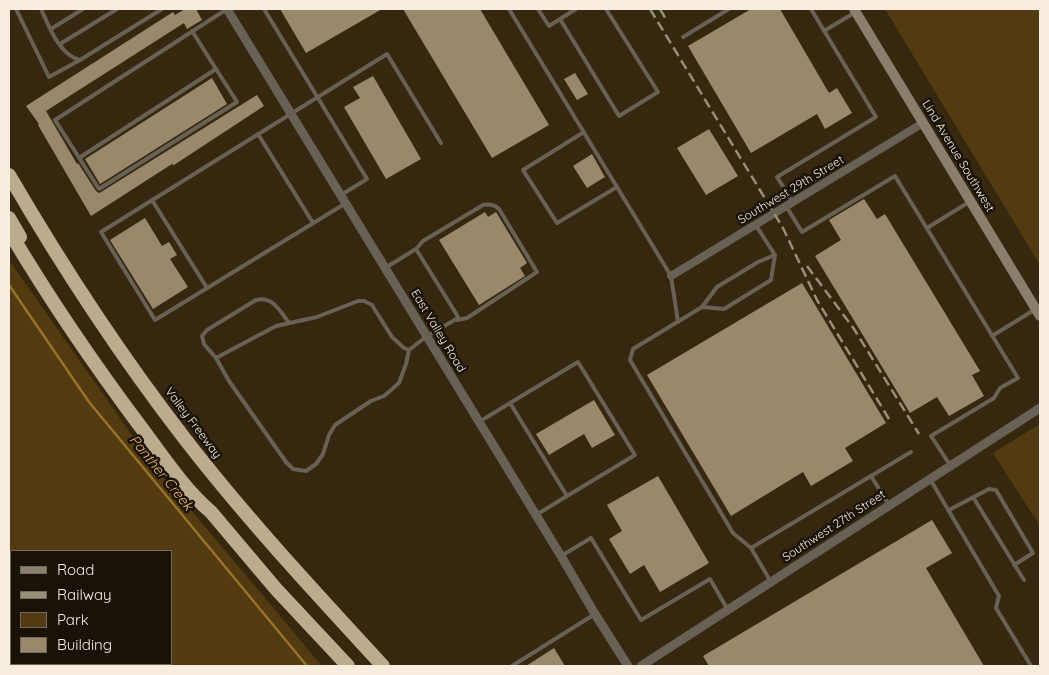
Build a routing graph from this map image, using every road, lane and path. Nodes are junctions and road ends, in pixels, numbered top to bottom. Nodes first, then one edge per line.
1 (16, 9) edge
2 (41, 9) edge
3 (70, 9) edge
4 (83, 9) edge
5 (117, 9) edge
6 (162, 9) edge
7 (227, 9) edge
8 (264, 9) edge
9 (509, 9) edge
10 (538, 9) edge
11 (576, 9) edge
12 (606, 9) edge
13 (729, 9) edge
14 (811, 9) edge
15 (855, 10) edge
16 (74, 14) junction
17 (560, 19) junction
18 (51, 29) junction
19 (192, 31) junction
20 (824, 31) junction
21 (683, 37) dead end
22 (60, 44) junction
23 (80, 60) junction
24 (216, 69) junction
25 (318, 97) junction
26 (291, 113) junction
27 (923, 123) junction
28 (584, 132) junction
29 (258, 134) junction
30 (442, 143) dead end
31 (79, 158) junction
32 (9, 175) edge
33 (617, 187) junction
34 (343, 199) junction
35 (152, 200) junction
36 (971, 201) junction
37 (790, 204) junction
38 (9, 218) edge
39 (313, 223) junction
40 (756, 224) junction
41 (927, 228) junction
42 (9, 231) edge
43 (416, 249) junction
44 (775, 255) junction
45 (385, 268) junction
46 (671, 276) junction
47 (207, 288) junction
48 (702, 307) junction
49 (1038, 313) edge
50 (455, 320) junction
51 (678, 322) junction
52 (289, 324) junction
53 (427, 336) junction
54 (992, 336) junction
55 (410, 350) junction
56 (216, 358) junction
57 (510, 403) junction
58 (1040, 408) edge
59 (479, 422) junction
60 (911, 452) dead end
61 (950, 466) junction
62 (871, 476) junction
63 (930, 479) junction
64 (567, 496) junction
65 (974, 497) junction
66 (889, 505) junction
67 (948, 510) junction
68 (211, 512) junction
69 (536, 515) junction
70 (751, 548) junction
71 (561, 556) junction
72 (1014, 565) junction
73 (1024, 580) dead end
74 (771, 582) junction
75 (728, 610) junction
76 (595, 614) junction
77 (625, 665) edge
78 (348, 666) edge
79 (384, 666) edge
80 (512, 666) edge
81 (641, 666) edge
82 (1031, 666) edge

1 - 23 lane
2 - 18 lane
3 - 16 lane
4 - 16 lane
5 - 22 lane
6 - 23 lane
7 - 19 lane
7 - 26 street, East Valley Road
8 - 25 lane
9 - 28 lane
10 - 17 lane
11 - 17 lane
12 - 17 lane
13 - 21 lane
14 - 20 lane
15 - 20 lane
15 - 27 main road, Lind Avenue Southwest
16 - 18 lane
18 - 22 lane
19 - 24 lane
19 - 31 lane
20 - 37 lane
22 - 23 lane
24 - 31 lane
24 - 31 lane
25 - 26 lane
25 - 30 lane
25 - 34 lane
26 - 29 lane
26 - 34 street, East Valley Road
27 - 36 main road, Lind Avenue Southwest
27 - 37 street, Southwest 29th Street
28 - 33 lane
28 - 33 lane
29 - 35 lane
29 - 39 lane
32 - 79 highway, Valley Freeway
33 - 46 lane
34 - 39 lane
34 - 45 street, East Valley Road
35 - 47 lane
35 - 47 lane
36 - 41 lane
36 - 49 main road, Lind Avenue Southwest
37 - 40 street, Southwest 29th Street
37 - 41 lane
38 - 68 highway
39 - 47 lane
40 - 44 lane
40 - 46 street, Southwest 29th Street
41 - 54 lane
42 - 68 highway
43 - 45 lane
43 - 50 lane
43 - 50 lane
44 - 48 lane
44 - 48 lane
45 - 53 street, East Valley Road
46 - 51 lane
48 - 51 lane
49 - 54 lane
50 - 53 lane
51 - 70 lane
52 - 55 lane
52 - 56 lane
52 - 56 lane
53 - 55 lane
53 - 59 street, East Valley Road
54 - 61 lane
55 - 56 lane
57 - 59 lane
57 - 64 lane
57 - 64 lane
58 - 61 street, Southwest 27th Street
59 - 69 street, East Valley Road
60 - 62 lane
61 - 63 street, Southwest 27th Street
62 - 66 lane
62 - 70 lane
63 - 66 street, Southwest 27th Street
63 - 67 lane
64 - 69 lane
65 - 67 lane
65 - 72 lane
65 - 72 lane
66 - 74 street, Southwest 27th Street
67 - 82 lane
68 - 78 highway
69 - 71 street, East Valley Road
70 - 74 lane
71 - 75 lane
71 - 76 street, East Valley Road
72 - 73 lane
74 - 75 street, Southwest 27th Street
75 - 81 street, Southwest 27th Street
76 - 77 street, East Valley Road
76 - 80 lane

